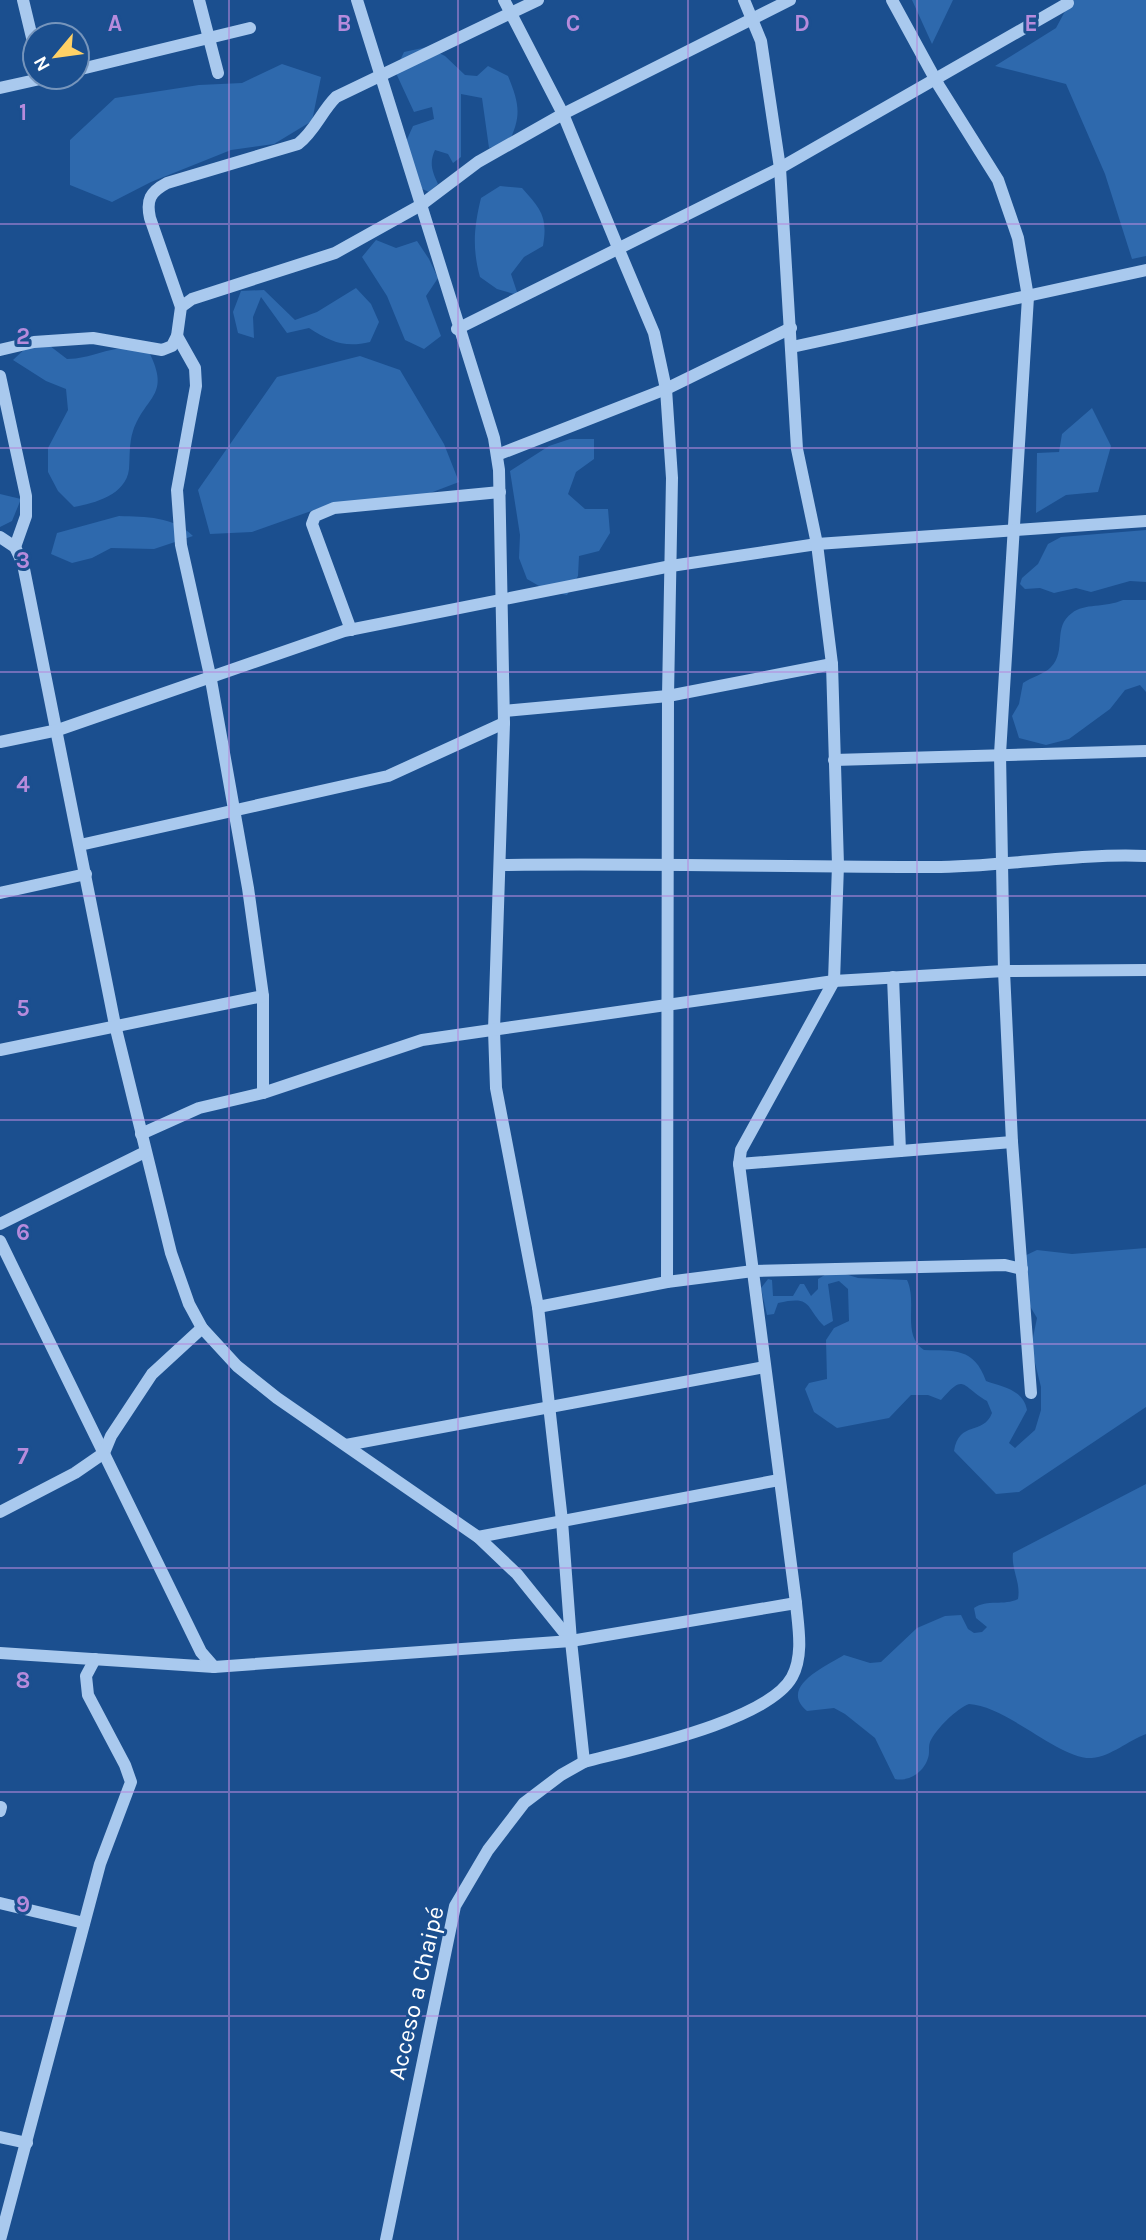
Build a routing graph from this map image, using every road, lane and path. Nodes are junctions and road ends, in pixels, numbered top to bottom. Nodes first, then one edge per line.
1 (23, 0) edge
2 (198, 0) edge
3 (357, 0) edge
4 (504, 0) edge
5 (538, 0) edge
6 (744, 0) edge
7 (790, 0) edge
8 (892, 0) edge
9 (1068, 4) dead end
10 (511, 14) junction
11 (754, 19) junction
12 (28, 21) edge
13 (250, 28) dead end
14 (209, 38) junction
15 (91, 67) edge
16 (218, 74) dead end
17 (380, 74) junction
18 (935, 79) junction
19 (21, 83) edge
20 (0, 88) edge
21 (563, 114) junction
22 (780, 168) junction
23 (421, 205) junction
24 (619, 250) junction
25 (1146, 270) edge
26 (1028, 297) junction
27 (181, 307) junction
28 (791, 328) junction
29 (457, 329) junction
30 (177, 336) junction
31 (792, 347) junction
32 (0, 350) edge
33 (0, 376) edge
34 (666, 389) junction
35 (497, 455) junction
36 (500, 492) junction
37 (1146, 521) edge
38 (1016, 529) junction
39 (0, 537) edge
40 (817, 544) junction
41 (15, 547) junction
42 (671, 566) junction
43 (502, 601) junction
44 (351, 630) junction
45 (832, 664) junction
46 (211, 680) junction
47 (668, 696) junction
48 (504, 717) junction
49 (58, 730) junction
50 (0, 742) edge
51 (1146, 751) edge
52 (1000, 754) junction
53 (834, 760) junction
54 (232, 813) junction
55 (80, 845) junction
56 (1146, 856) edge
57 (669, 862) junction
58 (1003, 862) junction
59 (501, 865) junction
60 (838, 865) junction
61 (86, 874) junction
62 (0, 893) edge
63 (1146, 970) edge
64 (1004, 971) junction
65 (893, 977) junction
66 (834, 981) junction
67 (262, 996) junction
68 (668, 1004) junction
69 (116, 1025) junction
70 (494, 1030) junction
71 (0, 1050) edge
72 (263, 1093) junction
73 (141, 1134) junction
74 (1012, 1142) junction
75 (900, 1151) junction
76 (145, 1152) junction
77 (739, 1164) junction
78 (0, 1224) edge
79 (0, 1241) edge
80 (1022, 1269) junction
81 (754, 1271) junction
82 (667, 1282) junction
83 (538, 1307) junction
84 (202, 1328) junction
85 (765, 1367) junction
86 (1031, 1393) dead end
87 (550, 1408) junction
88 (346, 1445) junction
89 (104, 1453) junction
90 (779, 1479) junction
91 (0, 1512) edge
92 (562, 1521) junction
93 (478, 1537) junction
94 (796, 1603) junction
95 (570, 1642) junction
96 (0, 1653) edge
97 (95, 1659) junction
98 (214, 1667) junction
99 (584, 1762) junction
100 (0, 1903) edge
101 (84, 1923) junction
102 (0, 2137) edge
103 (27, 2143) junction
104 (0, 2240) edge
105 (386, 2240) edge

1 - 12 street
2 - 14 street
3 - 17 street
4 - 10 street
5 - 10 street
6 - 11 street
7 - 11 street
8 - 18 street
9 - 18 street
10 - 17 street
10 - 21 street
11 - 21 street
11 - 22 street
13 - 14 street
14 - 15 street
14 - 16 street
17 - 23 street
17 - 27 street
18 - 22 street
18 - 26 street
19 - 20 street
21 - 23 street
21 - 24 street
22 - 24 street
22 - 28 street
23 - 27 street
23 - 29 street
24 - 29 street
24 - 34 street
25 - 26 street
26 - 31 street
26 - 38 street
27 - 30 street
28 - 31 street
28 - 34 street
29 - 35 street
30 - 32 street
30 - 46 street
31 - 40 street
33 - 41 street
34 - 35 street
34 - 42 street
35 - 36 street
36 - 43 street
36 - 44 street
37 - 38 street
38 - 40 street
38 - 52 street
39 - 41 street
40 - 42 street
40 - 45 street
41 - 49 street
42 - 43 street
42 - 47 street
43 - 44 street
43 - 48 street
44 - 46 street
45 - 47 street
45 - 53 street
46 - 49 street
46 - 54 street
47 - 48 street
47 - 57 street
48 - 54 street
48 - 59 street
49 - 50 street
49 - 55 street
51 - 52 street
52 - 53 street
52 - 58 street
53 - 60 street
54 - 55 street
54 - 67 street
55 - 61 street
56 - 58 street
57 - 59 street
57 - 60 street
57 - 68 street
58 - 60 street
58 - 64 street
59 - 70 street
60 - 66 street
61 - 62 street
61 - 69 street
63 - 64 street
64 - 65 street
64 - 74 street
65 - 66 street
65 - 75 street
66 - 68 street
66 - 77 street
67 - 69 street
67 - 72 street
68 - 70 street
68 - 82 street
69 - 71 street
69 - 73 street
70 - 72 street
70 - 83 street
72 - 73 street
73 - 76 street
74 - 75 street
74 - 80 street
75 - 77 street
76 - 78 street
76 - 84 street
77 - 81 street, Acceso a Chaipé
79 - 89 street
80 - 81 street
80 - 86 street
81 - 82 street
81 - 85 street, Acceso a Chaipé
82 - 83 street
83 - 87 street
84 - 88 street
84 - 89 street
85 - 87 street
85 - 90 street, Acceso a Chaipé
87 - 88 street
87 - 92 street
88 - 93 street
89 - 91 street
89 - 98 street
90 - 92 street
90 - 94 street, Acceso a Chaipé
92 - 93 street
92 - 95 street
93 - 95 street
94 - 95 street
94 - 99 street, Acceso a Chaipé
95 - 98 street
95 - 99 street
96 - 97 street
97 - 98 street
97 - 101 street
99 - 105 street, Acceso a Chaipé
100 - 101 street
101 - 103 street
102 - 103 street
103 - 104 street

